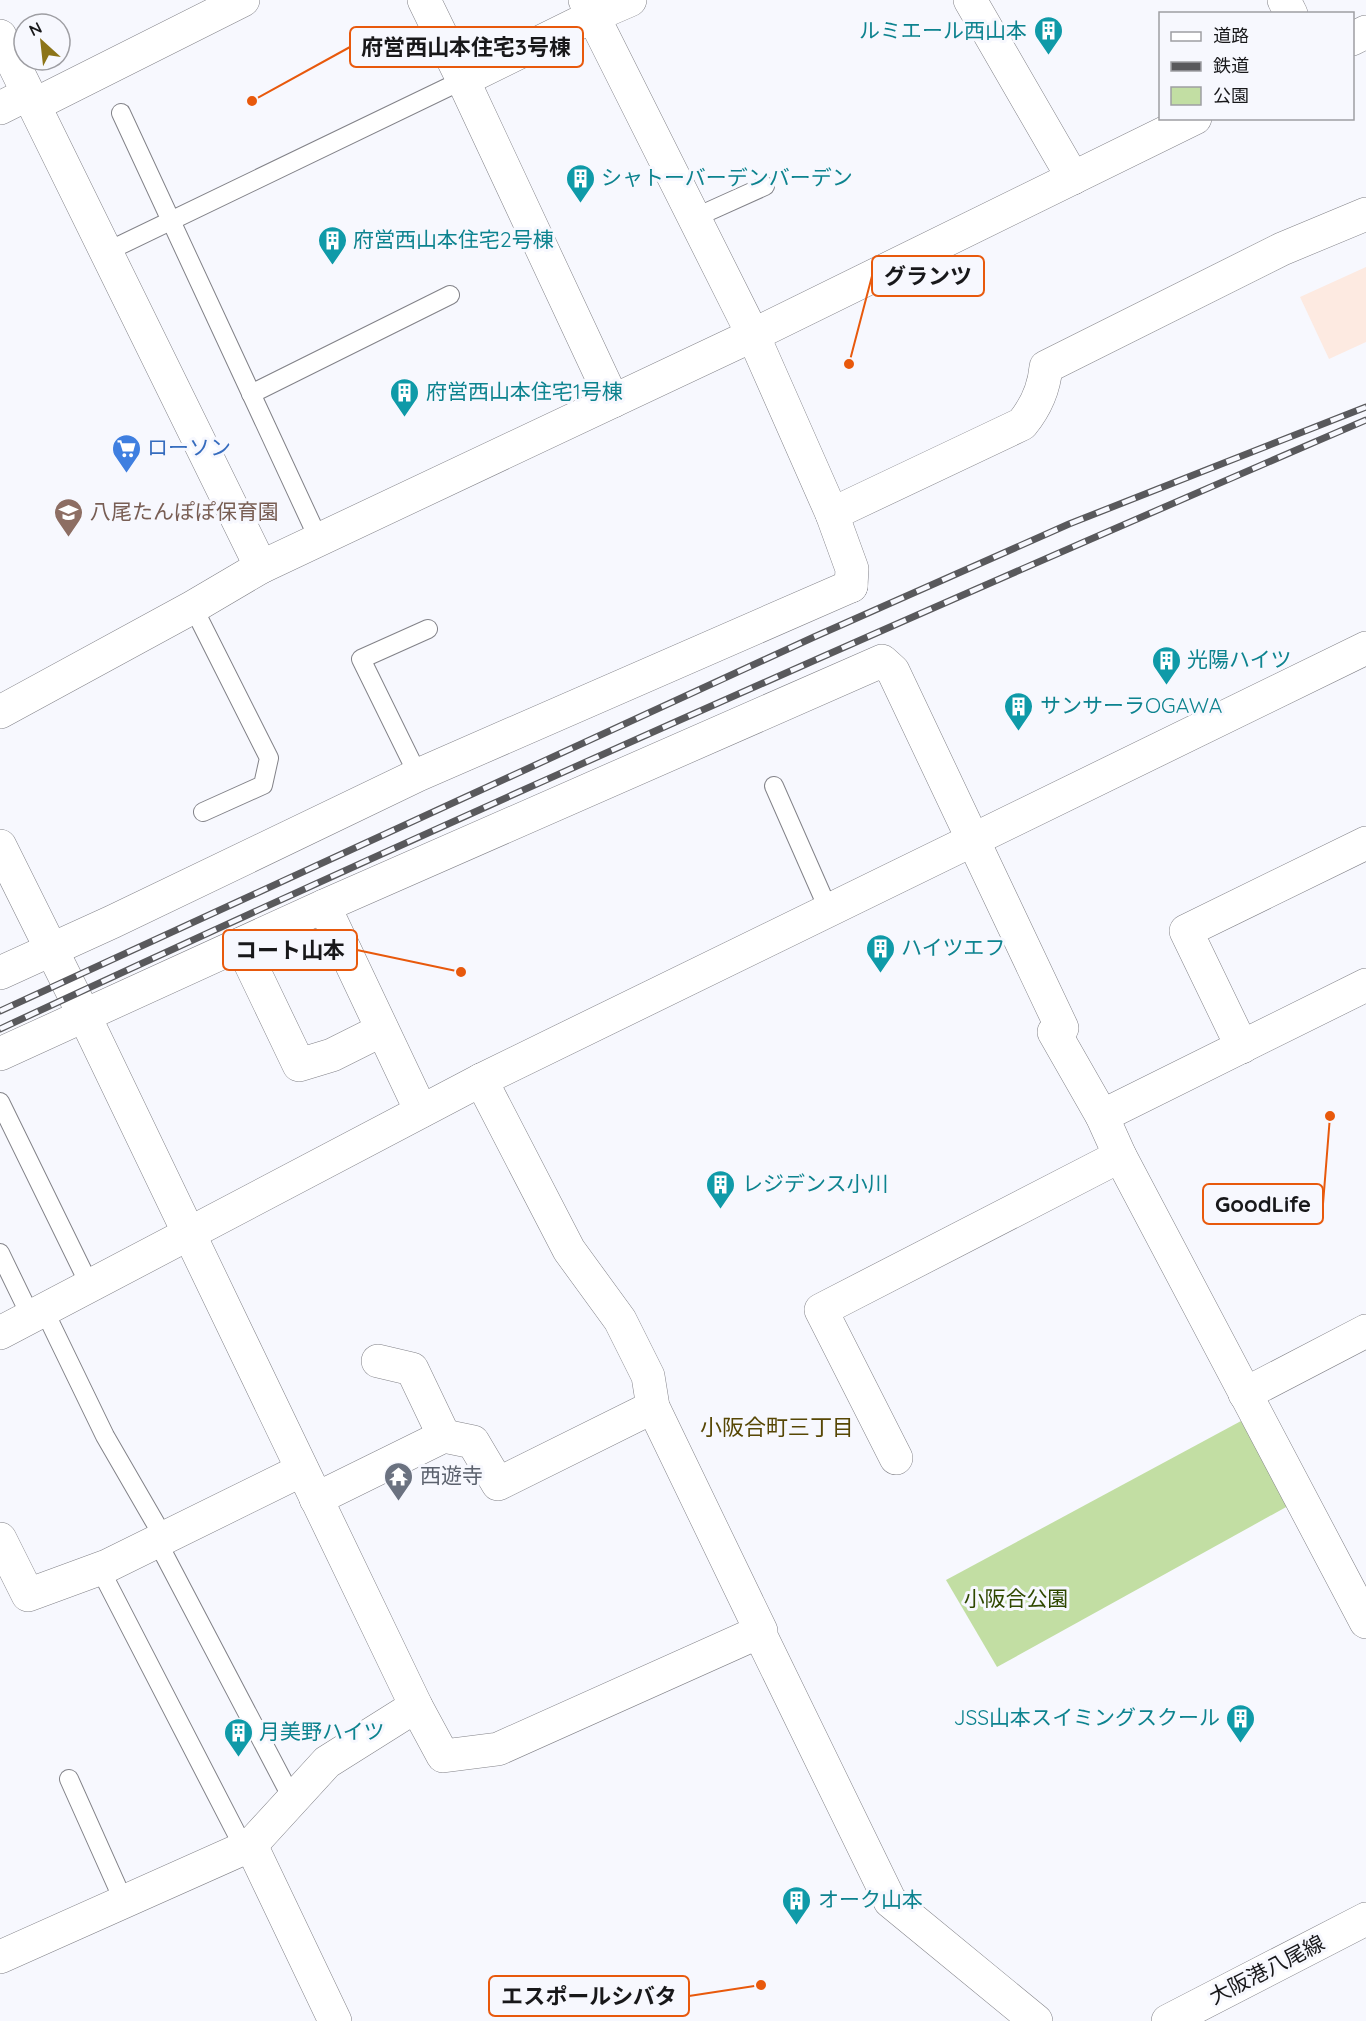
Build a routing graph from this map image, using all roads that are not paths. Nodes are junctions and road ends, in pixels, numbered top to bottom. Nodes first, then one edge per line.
1 (243, 0) edge
2 (424, 0) edge
3 (630, 0) edge
4 (970, 0) edge
5 (589, 8) edge
6 (0, 36) edge
7 (463, 80) junction
8 (20, 102) edge
9 (121, 113) dead end
10 (1191, 120) edge
11 (1073, 178) junction
12 (765, 186) dead end
13 (1366, 214) edge
14 (694, 218) junction
15 (171, 220) junction
16 (106, 252) junction
17 (450, 296) dead end
18 (753, 335) junction
19 (251, 394) junction
20 (613, 401) junction
21 (832, 514) junction
22 (319, 540) junction
23 (261, 567) junction
24 (193, 607) junction
25 (428, 629) dead end
26 (1366, 648) edge
27 (0, 712) edge
28 (418, 775) junction
29 (774, 786) dead end
30 (203, 812) dead end
31 (973, 840) junction
32 (1366, 843) edge
33 (0, 846) edge
34 (324, 906) junction
35 (829, 911) junction
36 (241, 944) junction
37 (51, 949) junction
38 (0, 973) edge
39 (1366, 985) edge
40 (84, 1016) junction
41 (382, 1030) junction
42 (1242, 1047) junction
43 (0, 1054) edge
44 (481, 1080) junction
45 (0, 1102) edge
46 (421, 1111) junction
47 (1102, 1116) junction
48 (1120, 1156) junction
49 (190, 1234) junction
50 (0, 1253) edge
51 (90, 1286) junction
52 (38, 1313) junction
53 (1366, 1331) edge
54 (0, 1333) edge
55 (378, 1361) dead end
56 (1245, 1394) junction
57 (653, 1407) junction
58 (444, 1436) junction
59 (896, 1458) dead end
60 (302, 1470) junction
61 (316, 1499) junction
62 (0, 1539) edge
63 (160, 1539) junction
64 (100, 1569) junction
65 (1366, 1622) edge
66 (759, 1632) junction
67 (416, 1706) junction
68 (69, 1779) dead end
69 (292, 1800) junction
70 (247, 1847) junction
71 (124, 1902) junction
72 (1366, 1919) edge
73 (0, 1957) edge
74 (335, 2021) edge
75 (1036, 2021) edge
76 (1168, 2021) edge

1 - 8 street
2 - 7 street
3 - 5 street
4 - 11 street
5 - 7 street
5 - 14 street
6 - 8 street
7 - 15 lane
7 - 20 street
8 - 16 street
9 - 15 lane
10 - 11 street
11 - 18 street
12 - 14 lane
13 - 21 street
14 - 18 street
15 - 16 lane
15 - 19 lane
16 - 23 street
17 - 19 lane
18 - 20 street
18 - 21 street
19 - 22 lane
20 - 22 street
21 - 28 street
22 - 23 street
23 - 24 street
24 - 27 street
24 - 30 lane
25 - 28 lane
26 - 31 street
28 - 37 street
29 - 35 lane
31 - 34 street
31 - 35 street
31 - 47 street
32 - 42 street
33 - 37 street
34 - 36 street
34 - 41 street
35 - 44 street
36 - 40 street
36 - 41 street
37 - 38 street
37 - 40 street
39 - 42 street
40 - 43 street
40 - 49 street
41 - 46 street
42 - 47 street
44 - 46 street
44 - 57 street
45 - 51 lane
46 - 49 street
47 - 48 street
48 - 56 street
48 - 59 street
49 - 51 street
49 - 60 street
50 - 52 lane
51 - 52 street
52 - 54 street
52 - 63 lane
53 - 56 street
55 - 58 street
56 - 65 street
57 - 58 street
57 - 66 street
58 - 61 street
60 - 61 street
60 - 63 street
61 - 67 street
62 - 64 street
63 - 64 street
63 - 69 lane
64 - 70 lane
66 - 67 street
66 - 75 street
67 - 69 street
68 - 71 lane
69 - 70 street
70 - 71 street
70 - 74 street
71 - 73 street
72 - 76 street, 大阪港八尾線

